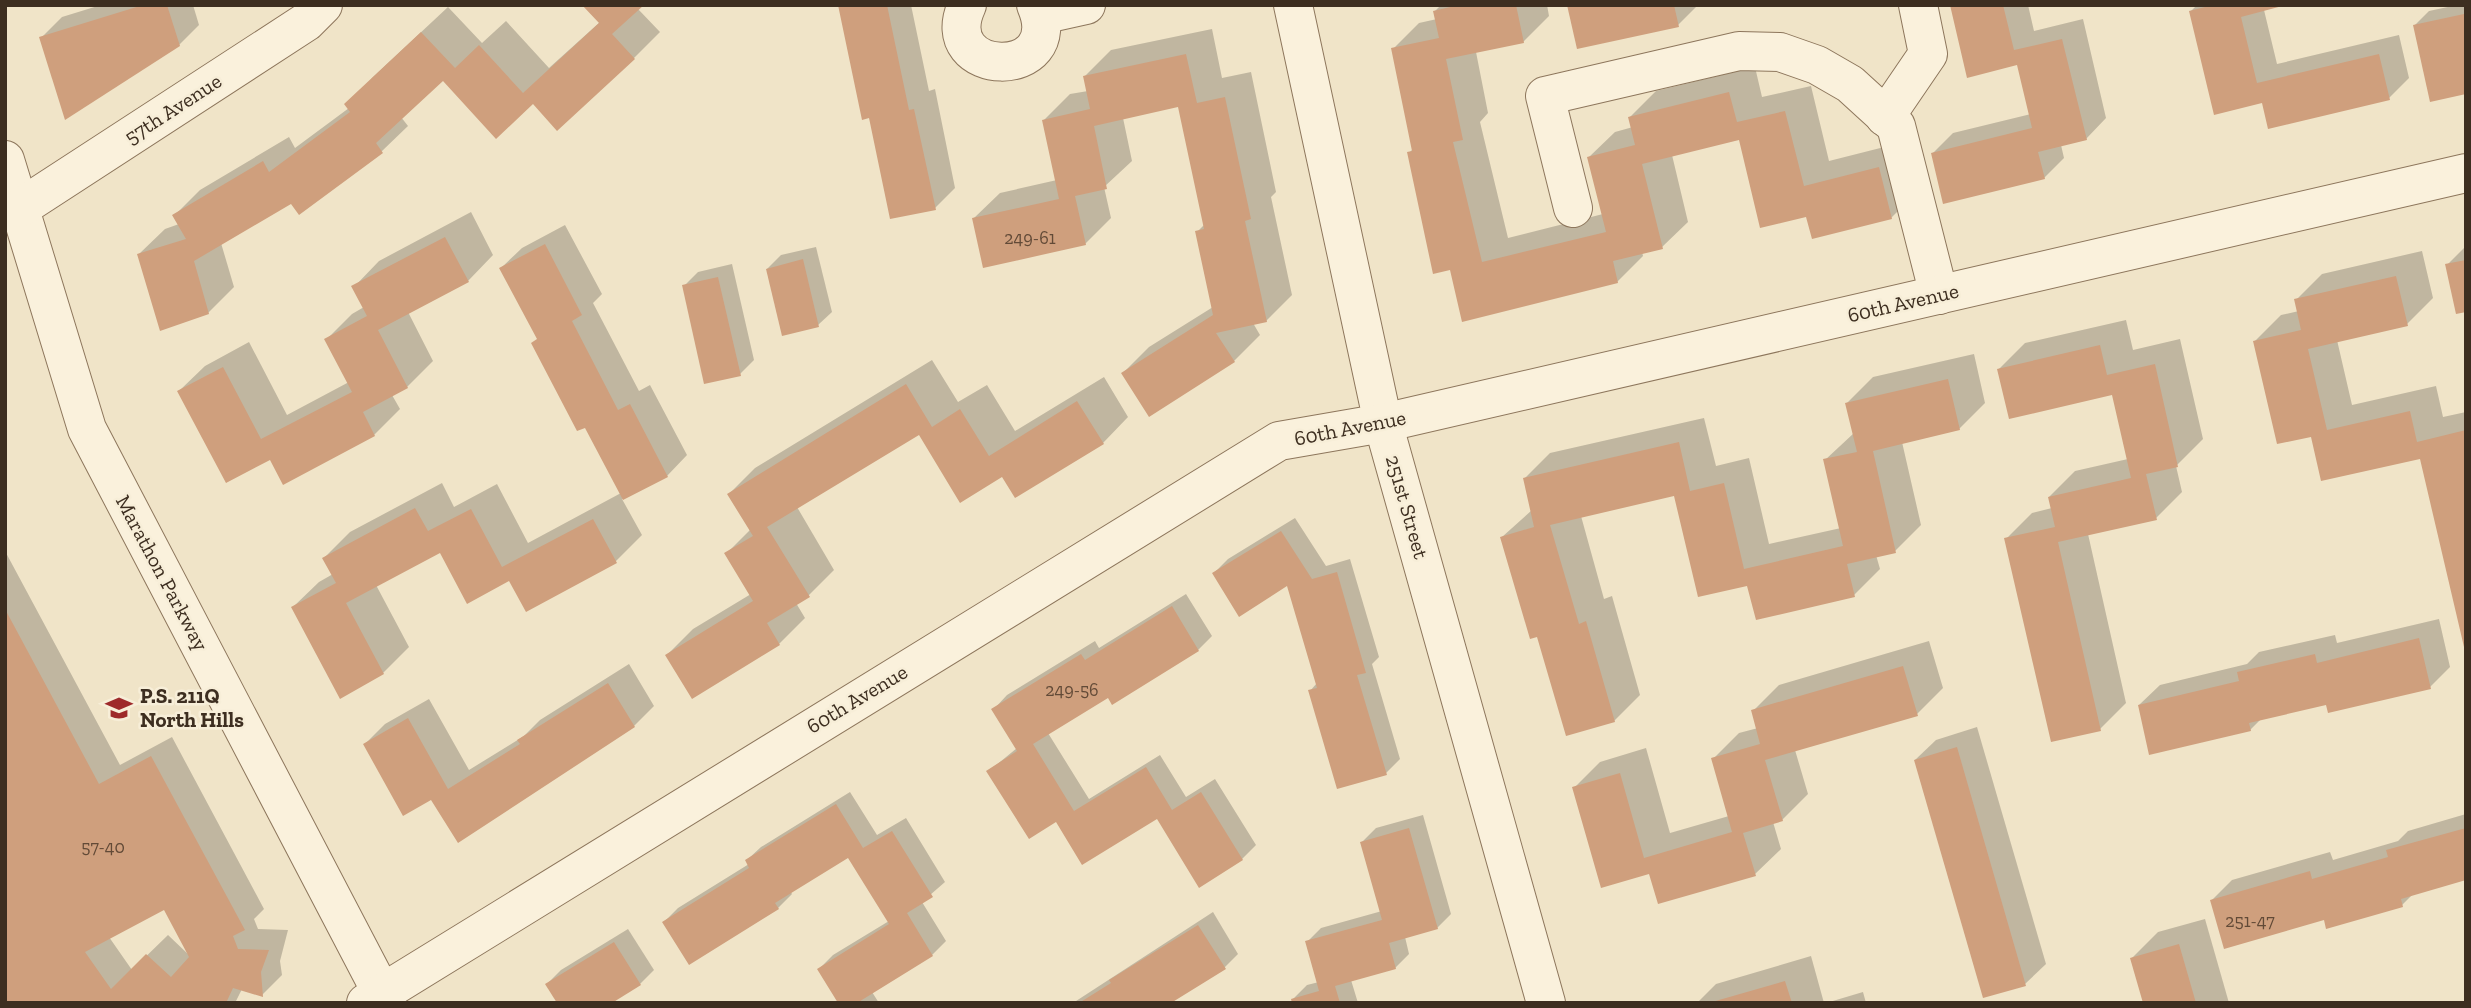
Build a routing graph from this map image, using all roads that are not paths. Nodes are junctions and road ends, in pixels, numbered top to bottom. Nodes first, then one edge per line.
1 (323, 5) edge
2 (967, 5) edge
3 (1086, 5) edge
4 (1293, 5) edge
5 (1918, 5) edge
6 (1038, 10) edge
7 (1885, 117) junction
8 (5, 160) edge
9 (2466, 173) edge
10 (20, 208) junction
11 (1573, 208) dead end
12 (1938, 295) junction
13 (1383, 423) junction
14 (378, 999) edge
15 (1546, 1003) edge

1 - 10 street, 57th Avenue
2 - 6 street
3 - 6 street
4 - 13 street, 251st Street
5 - 7 street
7 - 11 street
7 - 12 street
8 - 10 street, Marathon Parkway
9 - 12 street, 60th Avenue
10 - 14 street, Marathon Parkway
12 - 13 street, 60th Avenue
13 - 14 street, 60th Avenue
13 - 15 street, 251st Street

